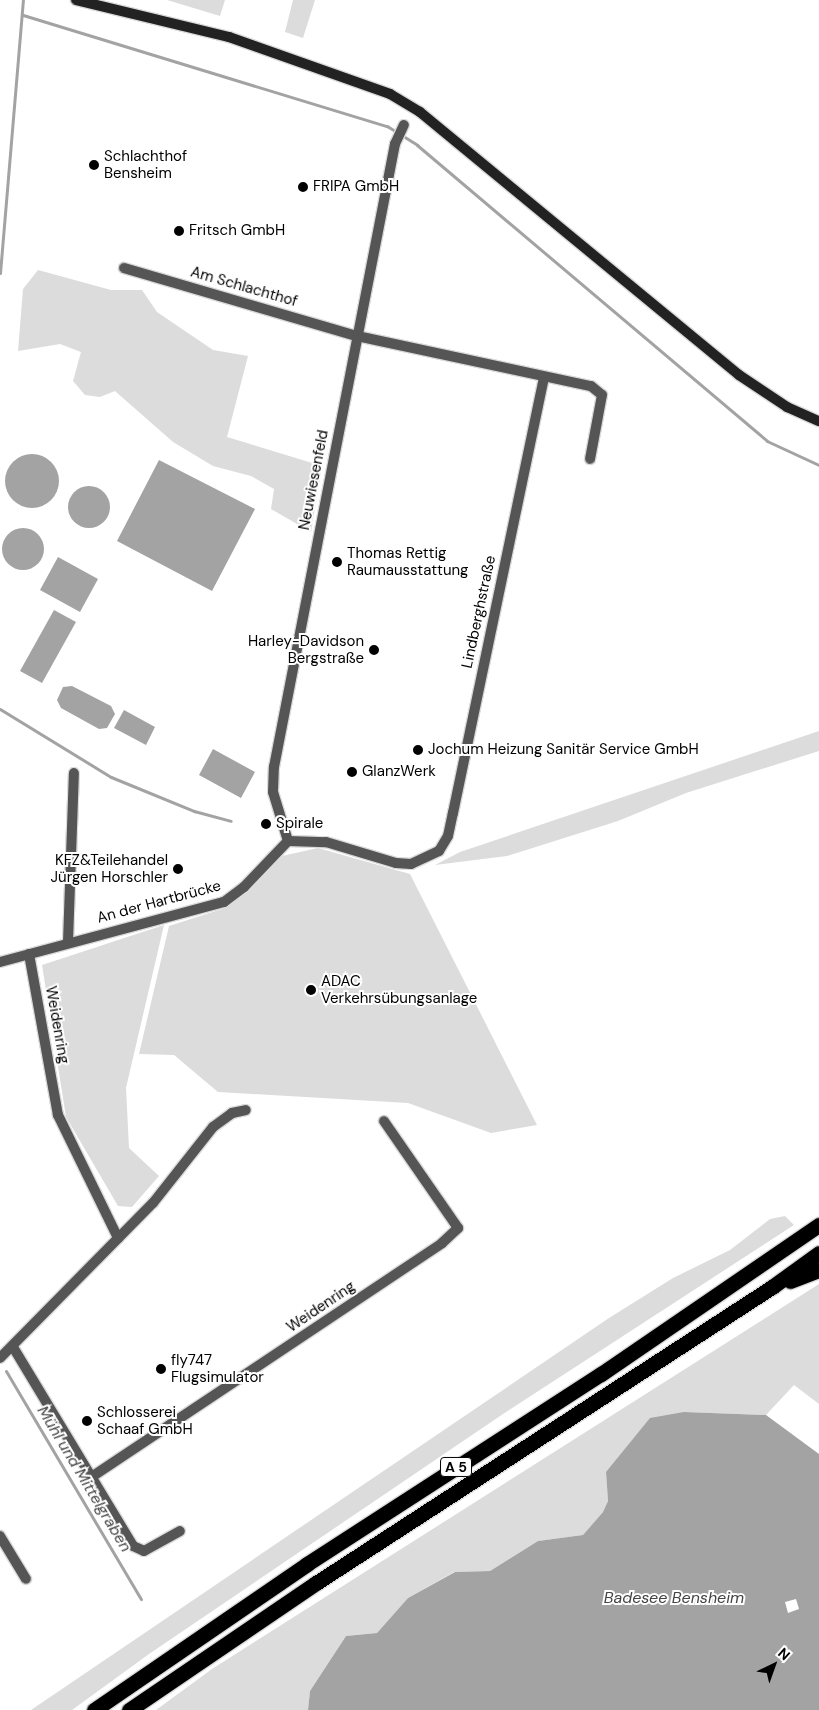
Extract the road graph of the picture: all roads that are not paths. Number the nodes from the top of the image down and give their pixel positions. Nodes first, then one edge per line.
1 (76, 0) edge
2 (404, 125) dead end
3 (124, 268) dead end
4 (357, 336) junction
5 (544, 377) junction
6 (819, 421) edge
7 (590, 460) dead end
8 (74, 773) dead end
9 (288, 841) junction
10 (68, 942) junction
11 (28, 954) junction
12 (0, 962) edge
13 (246, 1110) dead end
14 (384, 1121) dead end
15 (819, 1225) edge
16 (118, 1238) junction
17 (819, 1253) edge
18 (819, 1270) edge
19 (772, 1287) junction
20 (13, 1347) junction
21 (0, 1358) edge
22 (90, 1478) junction
23 (180, 1531) dead end
24 (0, 1536) edge
25 (26, 1579) dead end
26 (94, 1710) edge
27 (129, 1710) edge

1 - 6 street
2 - 4 street, Neuwiesenfeld
3 - 4 street, Am Schlachthof
4 - 5 street
4 - 9 street, Neuwiesenfeld
5 - 7 street
5 - 9 street, Lindberghstraße
8 - 10 street
9 - 10 street, An der Hartbrücke
10 - 11 street, An der Hartbrücke
11 - 12 street, An der Hartbrücke
11 - 16 street, Weidenring
13 - 16 street
14 - 22 street, Weidenring
15 - 26 highway, A 5
16 - 20 street
17 - 19 highway, A 5
18 - 19 highway
19 - 27 highway, A 5
20 - 21 street
20 - 22 street
22 - 23 street
24 - 25 street

